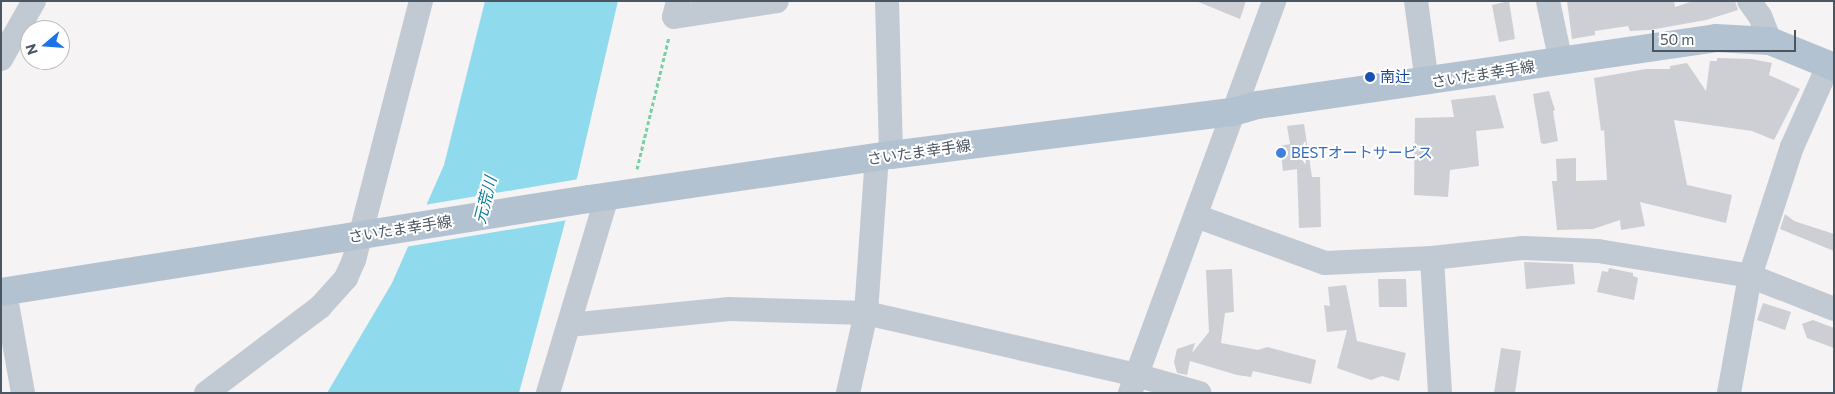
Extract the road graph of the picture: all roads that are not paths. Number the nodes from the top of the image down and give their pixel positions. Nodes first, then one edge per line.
1 (34, 1) edge
2 (421, 1) edge
3 (777, 1) edge
4 (887, 1) edge
5 (1274, 1) edge
6 (1416, 1) edge
7 (1548, 1) edge
8 (1749, 1) edge
9 (676, 9) edge
10 (1770, 41) junction
11 (4, 48) edge
12 (1561, 62) junction
13 (1831, 65) edge
14 (1427, 82) junction
15 (1233, 112) junction
16 (884, 156) junction
17 (609, 196) junction
18 (1196, 216) junction
19 (367, 234) junction
20 (1432, 258) junction
21 (1750, 276) junction
22 (3, 292) edge
23 (1834, 309) edge
24 (866, 313) junction
25 (569, 325) junction
26 (1133, 384) edge
27 (23, 393) edge
28 (206, 393) edge
29 (548, 393) edge
30 (848, 393) edge
31 (1199, 393) edge
32 (1440, 393) edge
33 (1729, 393) edge

1 - 11 street
2 - 19 street
3 - 9 street
4 - 16 street
5 - 15 street
6 - 14 street
7 - 12 street
8 - 10 street
10 - 12 main road, さいたま幸手線
10 - 13 main road, さいたま幸手線
12 - 14 main road, さいたま幸手線
13 - 21 street
14 - 15 main road, さいたま幸手線
15 - 16 main road, さいたま幸手線
15 - 18 street
16 - 17 main road, さいたま幸手線
16 - 24 street
17 - 19 main road, さいたま幸手線
17 - 25 street
18 - 20 street
18 - 26 street
19 - 22 main road, さいたま幸手線
19 - 28 street
20 - 21 street
20 - 32 street
21 - 23 street
21 - 33 street
22 - 27 street
24 - 25 street
24 - 26 street
24 - 30 street
25 - 29 street
26 - 31 street

